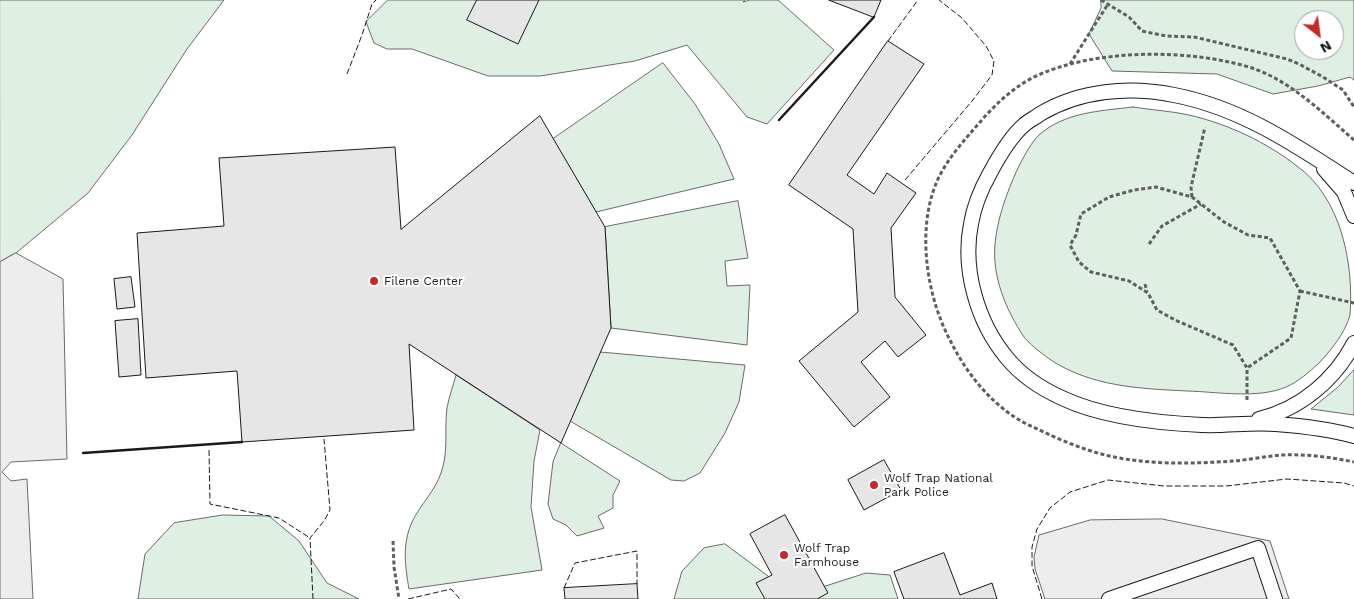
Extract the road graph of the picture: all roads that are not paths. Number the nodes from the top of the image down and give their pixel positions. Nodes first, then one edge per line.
1 (1314, 156) junction
2 (1354, 183) edge
3 (1354, 216) edge
4 (1354, 343) edge
5 (1239, 424) junction
6 (1354, 436) edge
7 (1109, 599) edge
8 (1275, 599) edge

1 - 2 lane
1 - 3 lane
1 - 5 lane
4 - 5 lane
5 - 6 lane
7 - 8 lane

